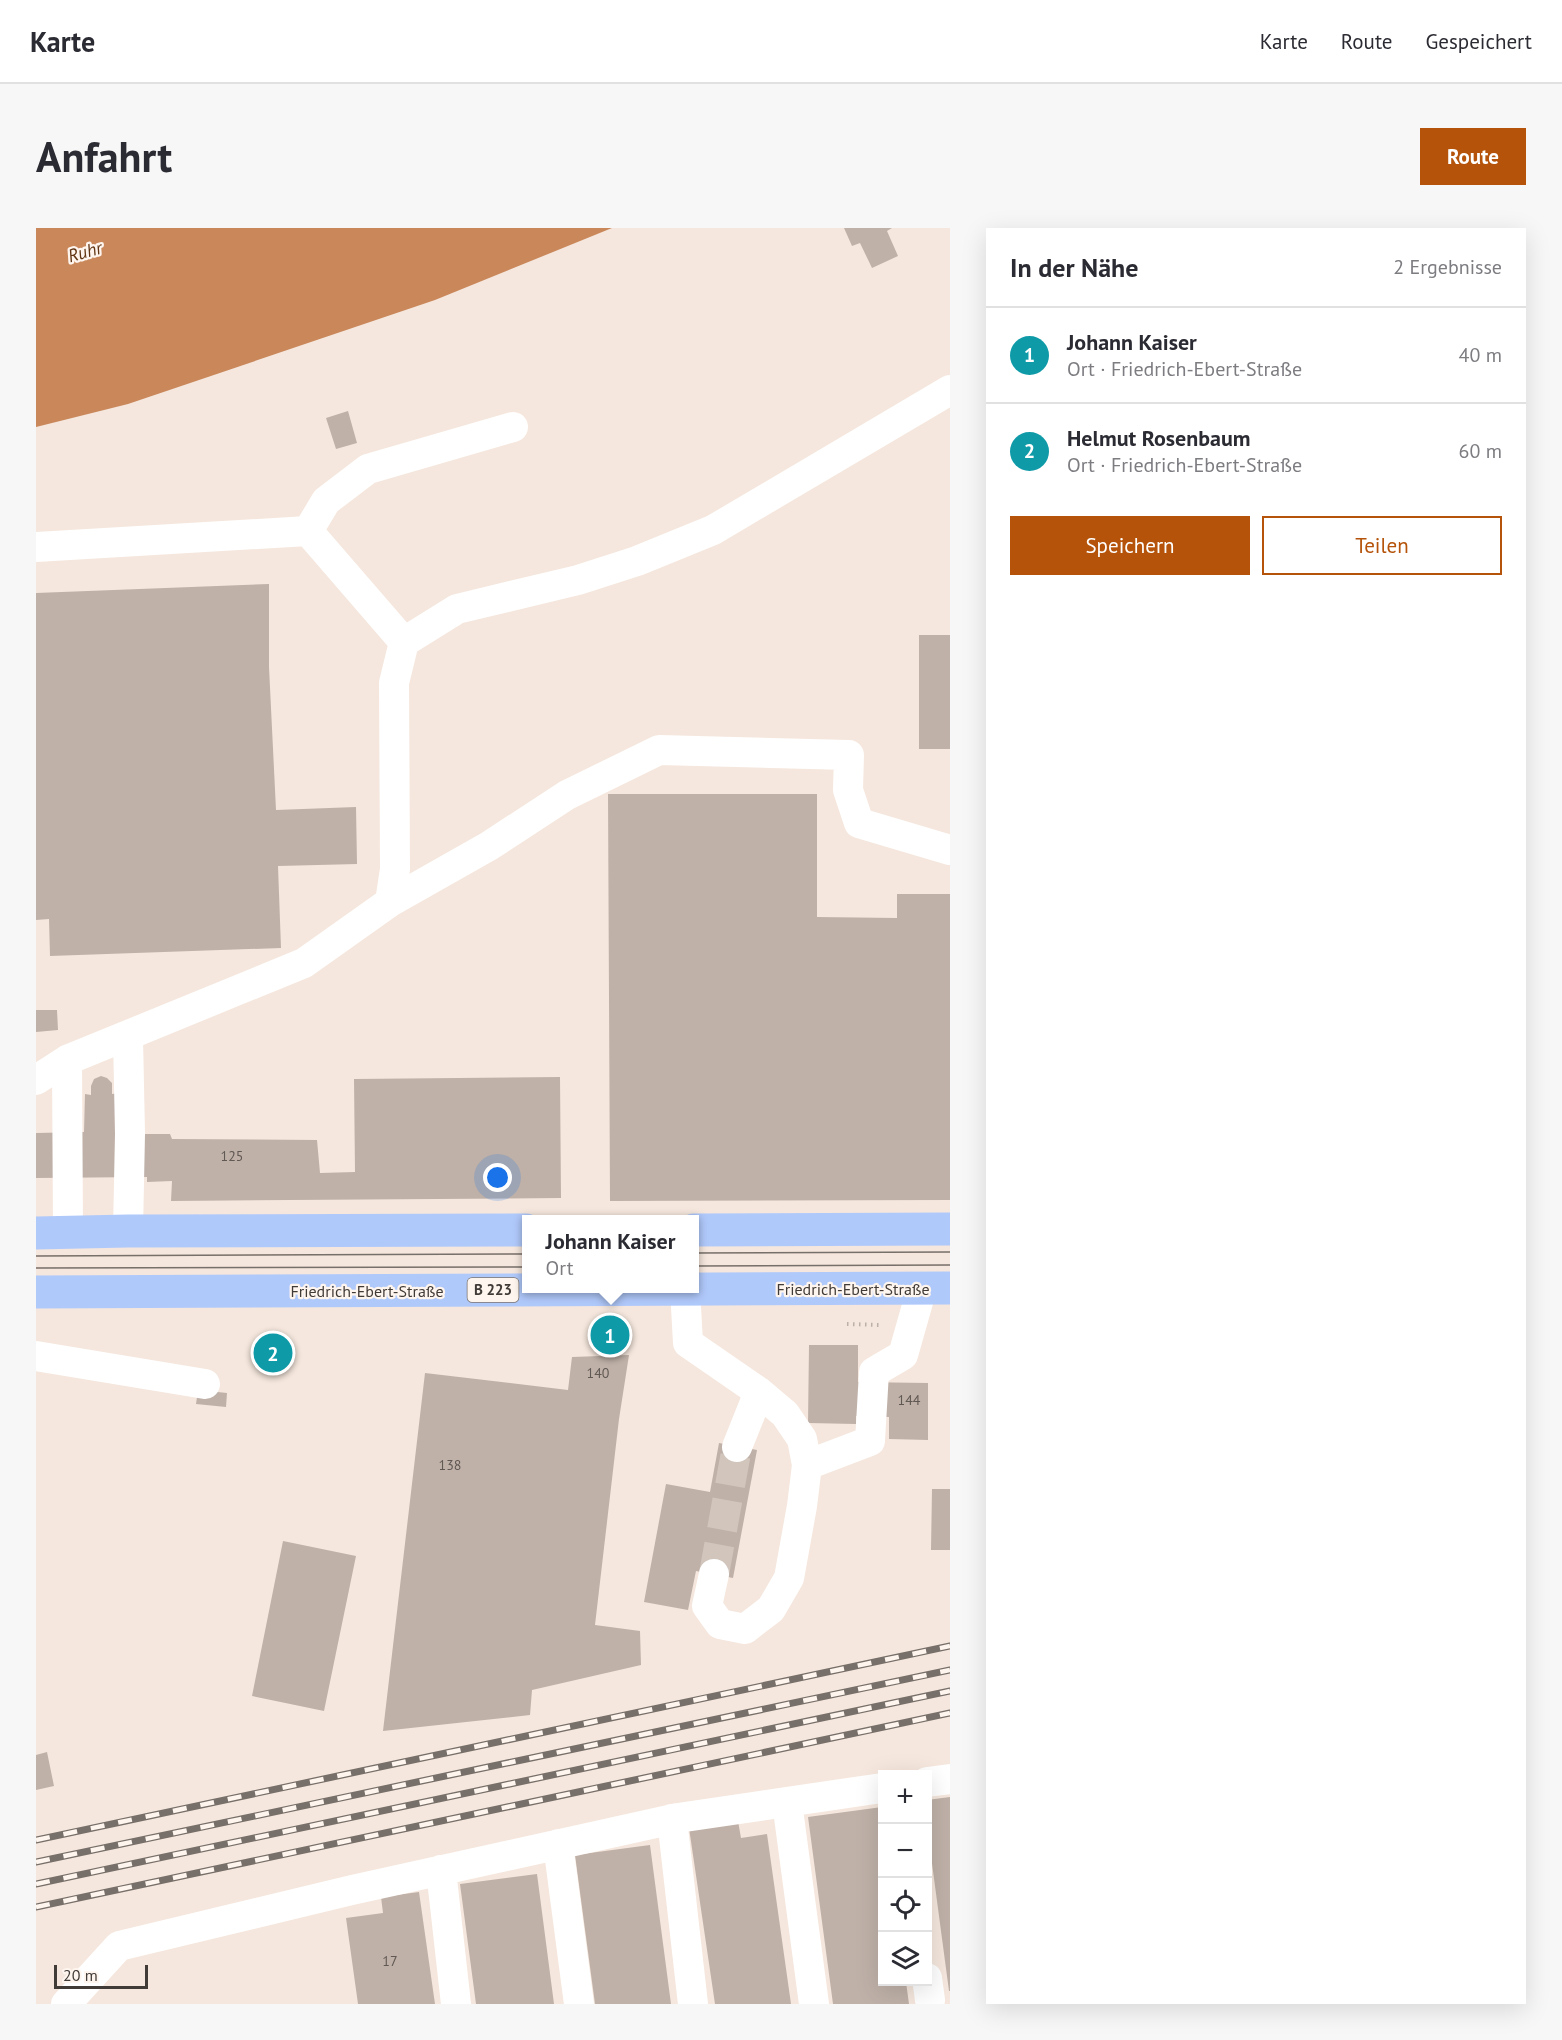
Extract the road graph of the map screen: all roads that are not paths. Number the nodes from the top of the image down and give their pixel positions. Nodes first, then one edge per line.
1 (950, 390) edge
2 (513, 427) dead end
3 (308, 531) junction
4 (36, 548) edge
5 (404, 642) junction
6 (950, 850) edge
7 (390, 902) junction
8 (128, 1036) junction
9 (67, 1060) junction
10 (36, 1080) edge
11 (950, 1229) edge
12 (522, 1230) edge
13 (699, 1230) edge
14 (128, 1231) junction
15 (36, 1233) edge
16 (68, 1233) junction
17 (936, 1288) edge
18 (699, 1289) edge
19 (522, 1290) edge
20 (36, 1292) edge
21 (685, 1293) edge
22 (36, 1356) edge
23 (205, 1384) dead end
24 (759, 1392) junction
25 (737, 1447) tunnel mouth
26 (807, 1465) junction
27 (714, 1574) tunnel mouth
28 (950, 1779) edge
29 (932, 1781) edge
30 (878, 1789) edge
31 (788, 1802) junction
32 (672, 1819) junction
33 (558, 1844) junction
34 (441, 1870) junction
35 (66, 2004) edge
36 (456, 2004) edge
37 (579, 2004) edge
38 (693, 2004) edge
39 (814, 2004) edge

1 - 5 lane
2 - 3 lane
3 - 4 lane
3 - 5 lane
5 - 7 lane
6 - 7 lane
7 - 8 lane
8 - 9 lane
8 - 14 lane
9 - 10 lane
9 - 16 lane
11 - 13 main road
12 - 14 main road
14 - 16 main road
15 - 16 main road
17 - 18 main road, Friedrich-Ebert-Straße / B 223
17 - 26 lane
19 - 20 main road, Friedrich-Ebert-Straße / B 223
21 - 24 lane
22 - 23 lane
24 - 25 lane
24 - 26 lane
26 - 27 lane
28 - 29 lane
30 - 31 lane
31 - 32 lane
31 - 39 lane
32 - 33 lane
32 - 38 lane
33 - 34 lane
33 - 37 lane
34 - 35 lane
34 - 36 lane

